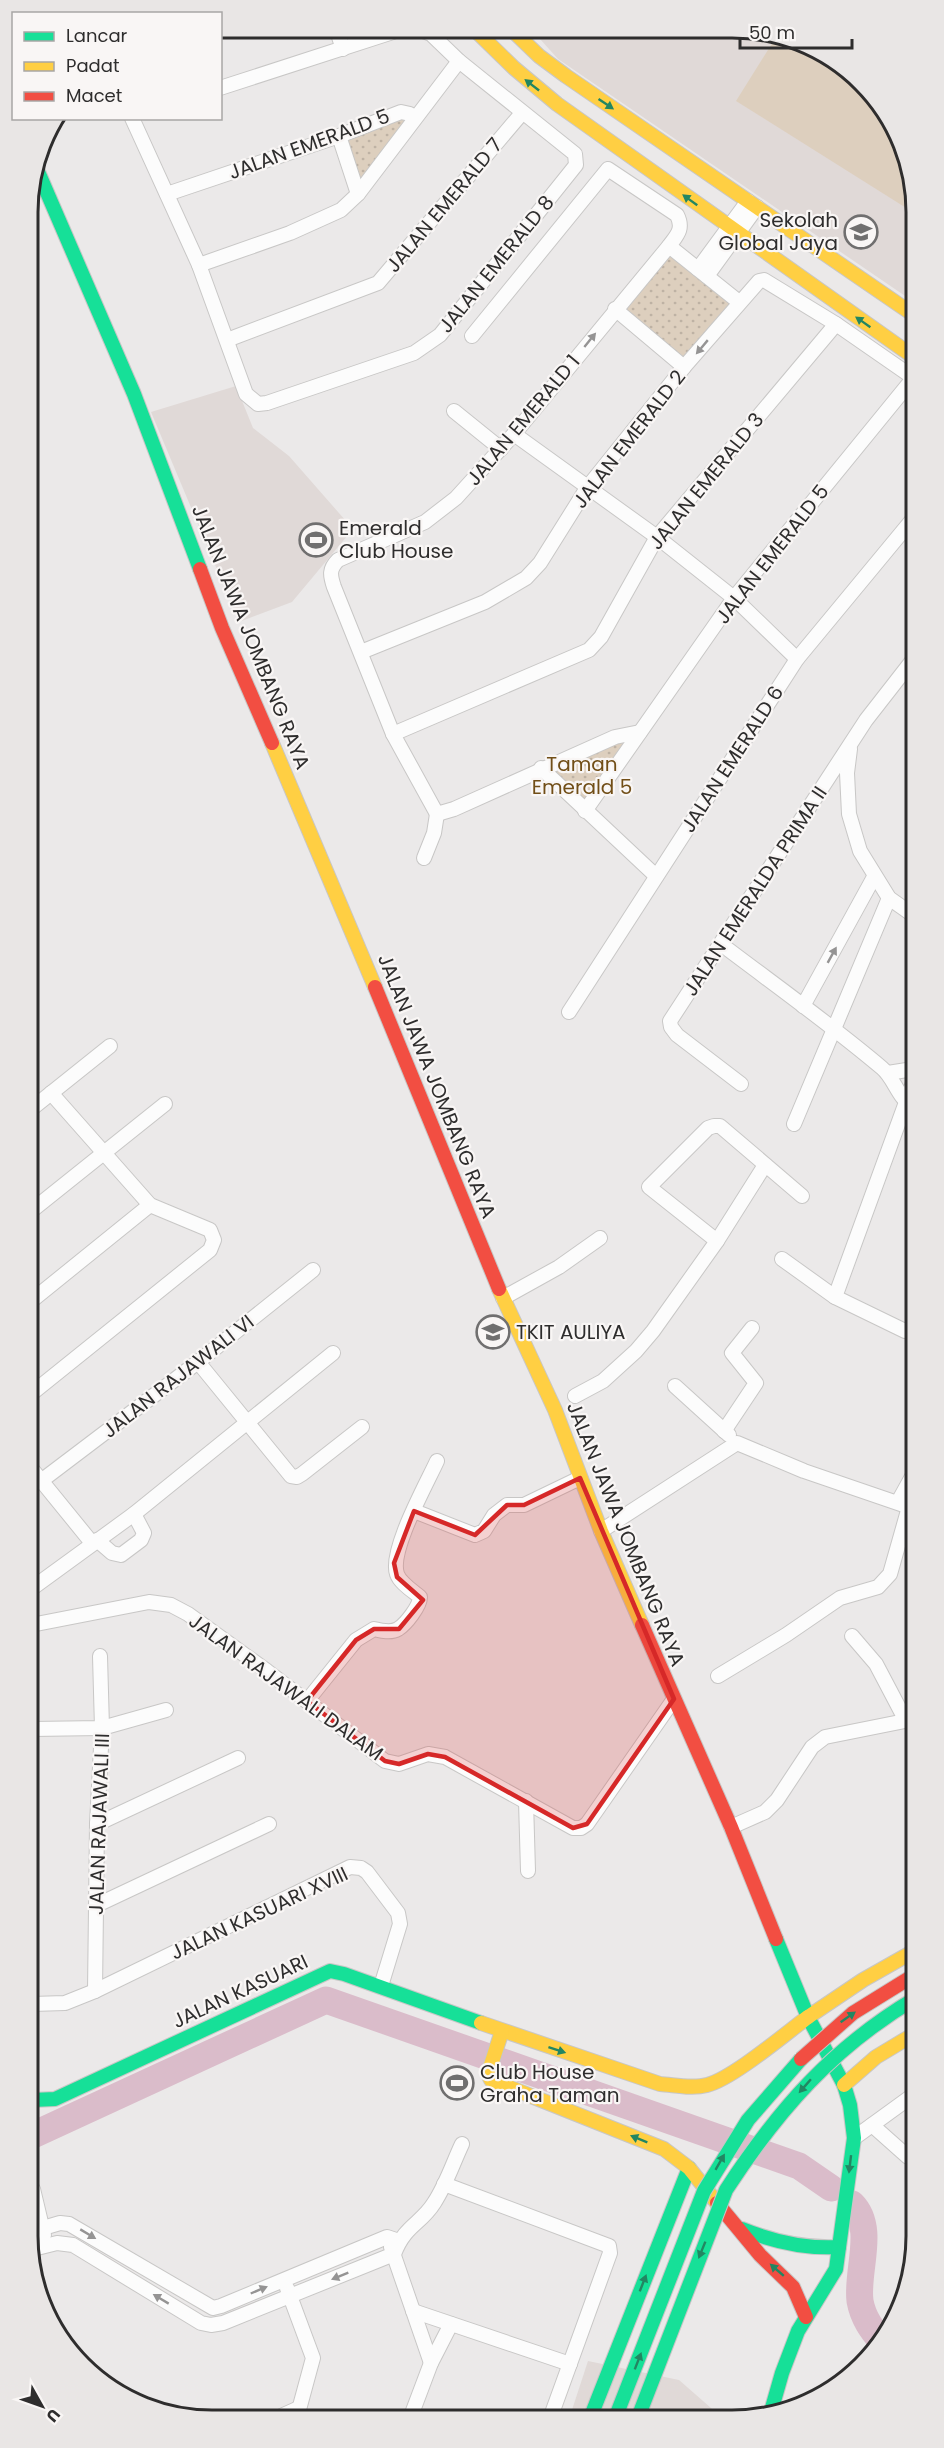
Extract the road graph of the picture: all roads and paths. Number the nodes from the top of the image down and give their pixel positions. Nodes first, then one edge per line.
1 (482, 37) edge
2 (519, 37) edge
3 (339, 38) edge
4 (380, 38) edge
5 (434, 38) edge
6 (343, 49) junction
7 (459, 61) junction
8 (222, 87) edge
9 (522, 113) junction
10 (413, 119) junction
11 (133, 120) edge
12 (339, 136) junction
13 (41, 178) edge
14 (166, 194) junction
15 (358, 194) junction
16 (753, 204) junction
17 (733, 231) junction
18 (669, 246) junction
19 (199, 266) junction
20 (702, 273) junction
21 (739, 302) junction
22 (615, 309) junction
23 (906, 310) edge
24 (836, 324) junction
25 (472, 336) dead end
26 (227, 340) junction
27 (906, 352) edge
28 (684, 367) junction
29 (906, 373) edge
30 (906, 387) edge
31 (454, 411) dead end
32 (514, 434) junction
33 (501, 449) junction
34 (587, 488) junction
35 (906, 527) edge
36 (657, 537) junction
37 (734, 598) junction
38 (361, 652) junction
39 (797, 659) junction
40 (906, 669) edge
41 (906, 679) edge
42 (894, 683) junction
43 (640, 732) junction
44 (393, 734) junction
45 (851, 744) junction
46 (541, 768) junction
47 (585, 811) junction
48 (437, 814) junction
49 (424, 858) dead end
50 (656, 876) junction
51 (874, 877) junction
52 (889, 898) junction
53 (906, 910) edge
54 (721, 944) junction
55 (803, 1006) junction
56 (569, 1012) dead end
57 (835, 1028) junction
58 (110, 1046) dead end
59 (906, 1070) edge
60 (888, 1073) junction
61 (741, 1084) dead end
62 (51, 1093) junction
63 (906, 1099) edge
64 (38, 1104) edge
65 (165, 1104) dead end
66 (906, 1115) edge
67 (795, 1124) dead end
68 (103, 1154) junction
69 (765, 1165) junction
70 (802, 1196) dead end
71 (150, 1205) junction
72 (38, 1206) edge
73 (600, 1238) dead end
74 (717, 1241) junction
75 (782, 1259) dead end
76 (313, 1270) dead end
77 (38, 1296) edge
78 (835, 1296) junction
79 (503, 1298) junction
80 (752, 1328) dead end
81 (906, 1331) edge
82 (333, 1353) dead end
83 (198, 1362) junction
84 (675, 1386) dead end
85 (38, 1388) edge
86 (555, 1410) junction
87 (247, 1422) junction
88 (362, 1427) dead end
89 (724, 1431) junction
90 (737, 1443) junction
91 (437, 1461) dead end
92 (38, 1477) edge
93 (580, 1478) junction
94 (41, 1481) junction
95 (906, 1506) edge
96 (906, 1510) edge
97 (414, 1511) junction
98 (134, 1514) junction
99 (601, 1531) junction
100 (95, 1542) junction
101 (38, 1584) edge
102 (38, 1624) edge
103 (852, 1636) dead end
104 (100, 1656) dead end
105 (718, 1676) dead end
106 (674, 1700) junction
107 (307, 1701) junction
108 (166, 1710) dead end
109 (906, 1712) edge
110 (906, 1721) edge
111 (102, 1728) junction
112 (38, 1729) edge
113 (238, 1758) dead end
114 (526, 1801) junction
115 (97, 1824) junction
116 (269, 1824) dead end
117 (730, 1827) junction
118 (528, 1871) dead end
119 (97, 1905) junction
120 (906, 1956) edge
121 (906, 1980) edge
122 (381, 1986) junction
123 (95, 1991) junction
124 (906, 2003) edge
125 (38, 2004) edge
126 (808, 2018) junction
127 (500, 2036) junction
128 (906, 2040) edge
129 (844, 2085) junction
130 (38, 2100) edge
131 (906, 2100) edge
132 (872, 2125) junction
133 (854, 2139) junction
134 (462, 2144) dead end
135 (906, 2155) edge
136 (688, 2168) junction
137 (444, 2184) junction
138 (740, 2228) junction
139 (38, 2229) edge
140 (393, 2244) junction
141 (40, 2247) edge
142 (839, 2247) junction
143 (284, 2279) junction
144 (290, 2296) junction
145 (413, 2311) junction
146 (806, 2317) junction
147 (451, 2324) junction
148 (431, 2363) junction
149 (570, 2364) junction
150 (773, 2406) edge
151 (299, 2410) edge
152 (413, 2410) edge
153 (554, 2410) edge
154 (593, 2410) edge
155 (618, 2410) edge
156 (641, 2410) edge

17 -> 1 main road
2 -> 16 main road
3 - 6 street
4 - 6 street
5 - 7 street
6 - 8 street
7 - 9 street
7 - 10 street, JALAN EMERALD 5
9 - 26 street, JALAN EMERALD 7
9 - 26 street, JALAN EMERALD 8
10 - 12 street, JALAN EMERALD 5
10 - 15 street
11 - 14 street
12 - 14 street, JALAN EMERALD 5
12 - 15 street
13 - 79 main road, JALAN JAWA JOMBANG RAYA
14 - 19 street
15 - 19 street
16 - 17 street
16 - 23 main road
17 - 20 street
27 -> 17 main road
18 - 20 street
18 - 22 street, JALAN EMERALD 1
18 - 25 street, JALAN EMERALD 1
19 - 26 street
20 - 21 street
21 - 24 street, JALAN EMERALD 2
21 -> 28 street, JALAN EMERALD 2
22 - 28 street
32 -> 22 street, JALAN EMERALD 1
24 - 29 street
24 - 36 street, JALAN EMERALD 3
28 - 34 street, JALAN EMERALD 2
30 - 37 street, JALAN EMERALD 5
31 - 33 street
32 - 33 street, JALAN EMERALD 1
32 - 34 street
33 - 38 street, JALAN EMERALD 1
34 - 36 street
34 - 38 street, JALAN EMERALD 2
35 - 39 street, JALAN EMERALD 6
36 - 37 street
36 - 44 street, JALAN EMERALD 3
37 - 39 street
37 - 43 street, JALAN EMERALD 5
38 - 44 street
39 - 50 street, JALAN EMERALD 6
40 - 42 street, JALAN EMERALDA PRIMA II
41 - 42 street
42 - 45 street, JALAN EMERALDA PRIMA II
43 - 46 street
43 - 47 street, JALAN EMERALD 5
44 - 48 street
45 - 51 street
45 - 54 street, JALAN EMERALDA PRIMA II
46 - 47 street
46 - 48 street
47 - 50 street
48 - 49 street
50 - 56 street, JALAN EMERALD 6
51 - 52 street
55 -> 51 street
52 - 53 street
52 - 57 street
54 - 55 street
54 - 61 street, JALAN EMERALDA PRIMA II
55 - 57 street
57 - 60 street
57 - 67 street
58 - 62 street
59 - 60 street
60 - 63 street
62 - 64 street
62 - 68 street
65 - 68 street
66 - 78 street
68 - 71 street
68 - 72 street
69 - 70 street
69 - 74 street
69 - 74 street
71 - 77 street
71 - 85 street
73 - 79 street
74 - 86 street
75 - 78 street
76 - 83 street, JALAN RAJAWALI VI
78 - 81 street
79 - 86 main road, JALAN JAWA JOMBANG RAYA
80 - 89 street
82 - 87 street
83 - 87 street
83 - 94 street, JALAN RAJAWALI VI
84 - 89 street
86 - 93 main road, JALAN JAWA JOMBANG RAYA
87 - 88 street
87 - 98 street
89 - 90 street
90 - 95 street
90 - 99 street
91 - 97 street
92 - 94 street
93 - 97 street
93 - 99 main road, JALAN JAWA JOMBANG RAYA
94 - 100 street
96 - 105 street
97 - 107 street
98 - 100 street
98 - 100 street
99 - 106 main road, JALAN JAWA JOMBANG RAYA
100 - 101 street
102 - 107 street, JALAN RAJAWALI DALAM
103 - 109 street
104 - 111 street, JALAN RAJAWALI III
106 - 114 street, JALAN RAJAWALI DALAM
106 - 117 main road, JALAN JAWA JOMBANG RAYA
107 - 114 street, JALAN RAJAWALI DALAM
108 - 111 street
110 - 117 street
111 - 112 street
111 - 115 street, JALAN RAJAWALI III
113 - 115 street
114 - 118 street
115 - 119 street, JALAN RAJAWALI III
116 - 119 street
117 - 126 main road, JALAN JAWA JOMBANG RAYA
119 - 123 street, JALAN RAJAWALI III
120 - 126 main road, JALAN KASUARI
155 -> 121 main road, bridge
122 - 123 street, JALAN KASUARI XVIII
122 - 127 main road, JALAN KASUARI
122 - 130 main road, JALAN KASUARI
123 - 125 street, JALAN KASUARI XVIII
124 -> 156 main road, bridge
127 -> 126 main road, JALAN KASUARI
126 - 129 main road, JALAN JAWA JOMBANG RAYA
136 -> 127 main road
128 - 129 main road
129 - 133 main road, JALAN JAWA JOMBANG RAYA
131 - 132 street
132 - 133 street
132 - 135 street
133 -> 142 main road, JALAN JAWA JOMBANG RAYA
134 - 137 street
136 - 138 main road
154 -> 136 main road
137 - 140 street
137 - 149 street
138 - 142 main road
146 -> 138 main road
139 - 141 street
139 -> 143 street
140 - 143 street
140 -> 144 street
140 - 145 street
144 -> 141 street
142 - 146 main road, JALAN JAWA JOMBANG RAYA
143 - 144 street
144 - 151 street
145 - 147 street
145 - 148 street
146 - 150 main road, JALAN JAWA JOMBANG RAYA
147 - 148 street
147 - 149 street
148 - 152 street
149 - 153 street

